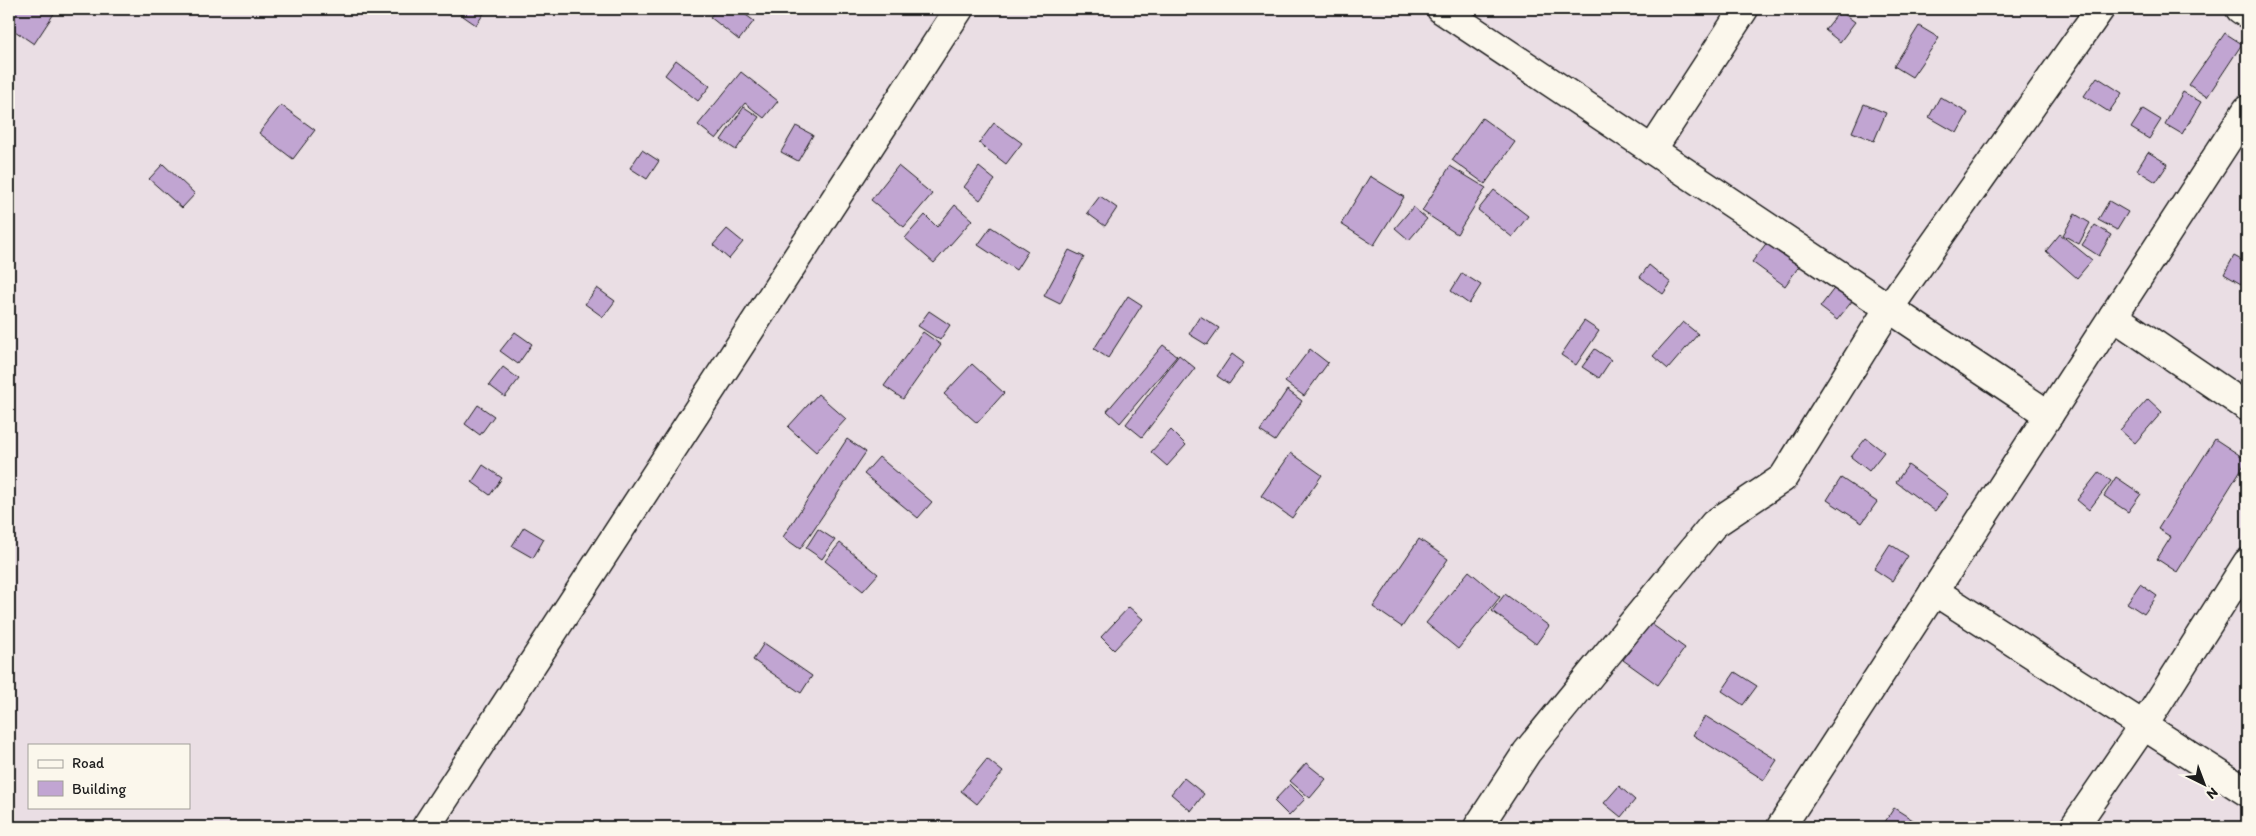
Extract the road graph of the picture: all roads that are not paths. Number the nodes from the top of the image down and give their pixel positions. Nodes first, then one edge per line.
1 (959, 9) edge
2 (1441, 9) edge
3 (1744, 9) edge
4 (2100, 9) edge
5 (2240, 9) edge
6 (2247, 14) edge
7 (2247, 110) edge
8 (1652, 150) junction
9 (1889, 308) junction
10 (2113, 316) junction
11 (2247, 407) edge
12 (2049, 415) junction
13 (2247, 563) edge
14 (1934, 591) junction
15 (2144, 725) junction
16 (2247, 792) edge
17 (426, 827) edge
18 (1478, 827) edge
19 (1781, 827) edge
20 (2074, 827) edge

1 - 17 street
2 - 8 street
3 - 8 street
4 - 9 street
5 - 6 street
7 - 10 street
8 - 9 street
9 - 12 street
9 - 18 street
10 - 11 street
10 - 12 street
12 - 14 street
13 - 15 street
14 - 15 street
14 - 19 street
15 - 16 street
15 - 20 street

